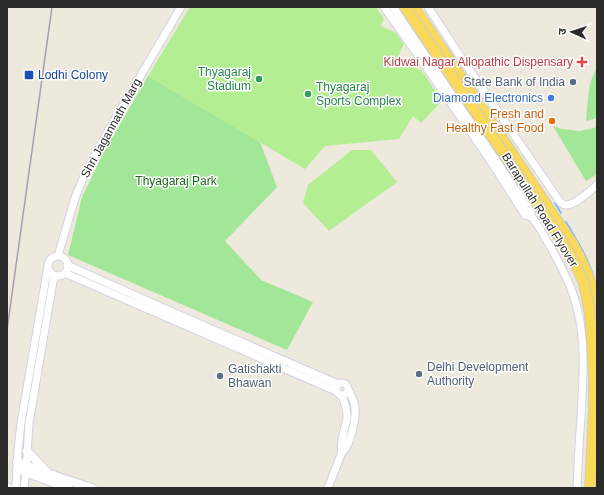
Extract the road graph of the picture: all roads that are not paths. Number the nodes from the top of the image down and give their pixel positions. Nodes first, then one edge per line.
1 (182, 7) edge
2 (384, 7) edge
3 (393, 7) edge
4 (405, 7) edge
5 (414, 7) edge
6 (428, 7) edge
7 (395, 17) junction
8 (597, 185) edge
9 (58, 256) junction
10 (68, 265) junction
11 (48, 266) junction
12 (65, 273) junction
13 (54, 276) junction
14 (179, 319) junction
15 (597, 320) edge
16 (338, 384) junction
17 (342, 393) junction
18 (27, 451) junction
19 (17, 466) junction
20 (26, 469) junction
21 (49, 474) junction
22 (16, 488) edge
23 (24, 488) edge
24 (68, 488) edge
25 (92, 488) edge
26 (328, 488) edge
27 (577, 488) edge
28 (590, 488) edge

1 - 9 street, Shri Jagannath Marg
2 - 7 street
3 - 7 street
4 - 28 highway, Barapullah Road Flyover, bridge
5 - 15 highway, Barapullah Road Flyover
6 - 8 street
7 - 27 street
9 - 10 street
9 - 11 street
10 - 12 street
10 - 14 street
11 - 13 street
11 - 19 street
12 - 13 street
12 - 14 street
13 - 18 street
14 - 16 street
14 - 17 street
16 - 17 street
16 - 17 street
17 - 26 street
18 - 20 street
18 - 21 main road
19 - 20 main road
19 - 22 street
20 - 21 main road
20 - 23 street
20 - 24 main road
21 - 25 main road

